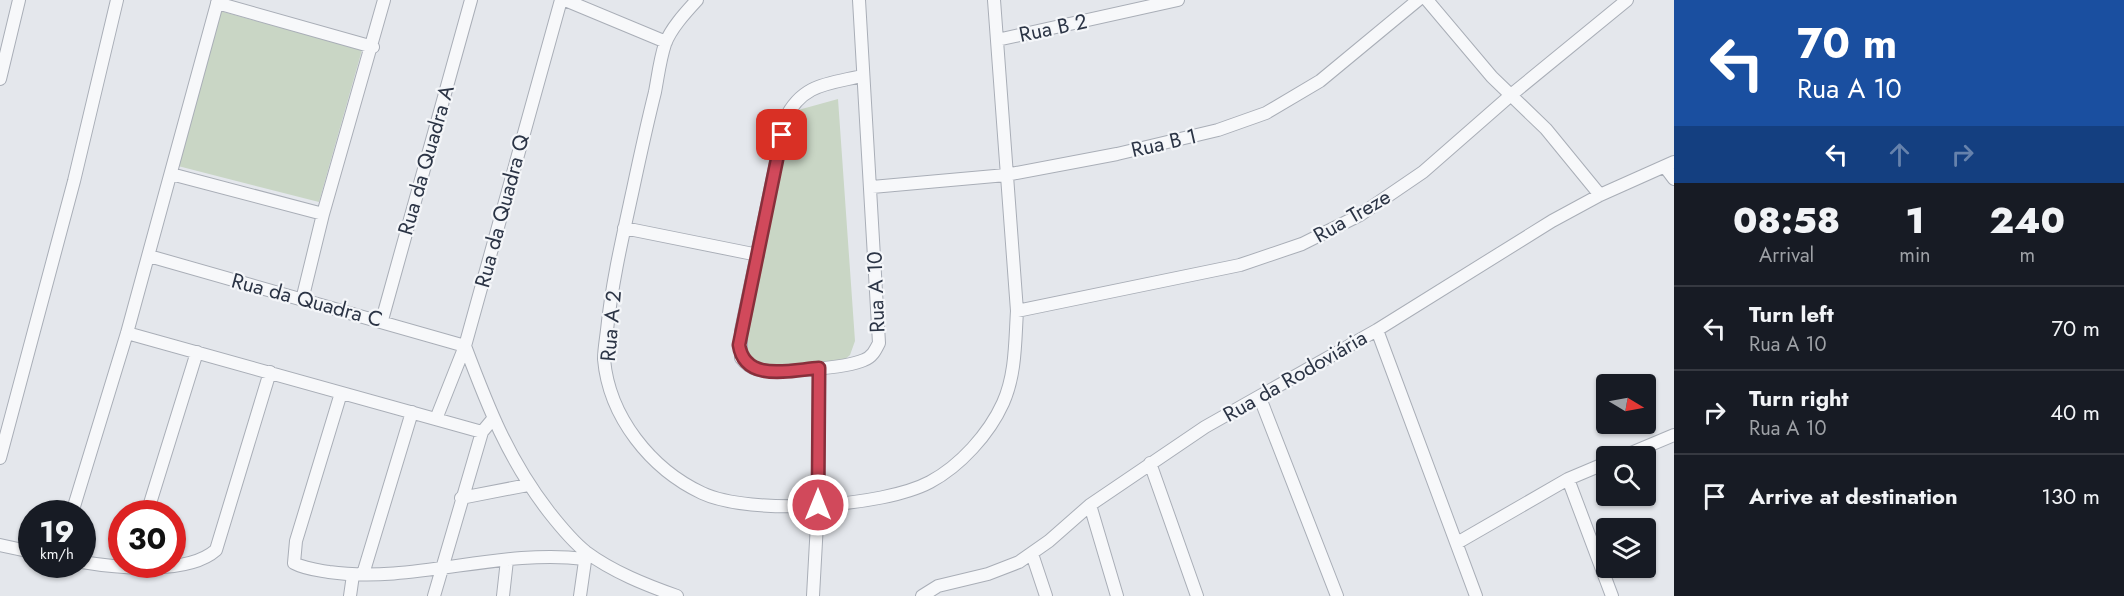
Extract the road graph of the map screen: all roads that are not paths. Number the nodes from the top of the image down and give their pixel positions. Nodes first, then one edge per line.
1 (19, 0) edge
2 (117, 0) edge
3 (384, 0) edge
4 (471, 0) edge
5 (561, 0) edge
6 (565, 0) edge
7 (697, 0) edge
8 (859, 0) edge
9 (994, 0) edge
10 (1178, 0) edge
11 (1418, 0) edge
12 (1427, 0) edge
13 (1627, 0) edge
14 (218, 2) edge
15 (1134, 6) edge
16 (998, 40) junction
17 (666, 42) junction
18 (373, 47) junction
19 (862, 76) junction
20 (0, 79) edge
21 (1510, 95) junction
22 (1670, 164) edge
23 (171, 174) junction
24 (1006, 175) junction
25 (1674, 179) edge
26 (872, 187) junction
27 (1600, 195) junction
28 (323, 214) junction
29 (624, 228) junction
30 (758, 255) junction
31 (149, 256) junction
32 (302, 300) junction
33 (1017, 310) junction
34 (381, 320) junction
35 (1377, 330) junction
36 (127, 333) junction
37 (465, 346) junction
38 (197, 352) junction
39 (819, 368) junction
40 (270, 372) junction
41 (341, 393) junction
42 (1260, 398) junction
43 (412, 412) junction
44 (436, 419) junction
45 (492, 420) junction
46 (482, 432) junction
47 (1674, 435) edge
48 (1648, 446) edge
49 (0, 458) edge
50 (1150, 463) junction
51 (1596, 467) edge
52 (1568, 480) junction
53 (528, 485) junction
54 (461, 498) junction
55 (76, 500) edge
56 (151, 500) edge
57 (818, 505) junction
58 (1090, 505) junction
59 (1456, 543) junction
60 (0, 544) edge
61 (18, 548) edge
62 (1032, 554) junction
63 (586, 556) junction
64 (507, 560) junction
65 (186, 562) edge
66 (442, 569) junction
67 (358, 574) junction
68 (656, 592) edge
69 (350, 596) edge
70 (434, 596) edge
71 (503, 596) edge
72 (580, 596) edge
73 (677, 596) edge
74 (813, 596) edge
75 (922, 596) edge
76 (1046, 596) edge
77 (1117, 596) edge
78 (1197, 596) edge
79 (1337, 596) edge
80 (1476, 596) edge
81 (1612, 596) edge

1 - 20 street
2 - 49 street
3 - 18 street
4 - 34 street, Rua da Quadra A
5 - 37 street, Rua da Quadra Q
6 - 17 street
7 - 17 street, Rua A 2
8 - 19 street, Rua A 10
9 - 16 street, Rua A 2
10 - 15 street, Rua B 2
11 - 24 street, Rua B 1
12 - 21 street
13 - 21 street, Rua Treze
14 - 18 street
14 - 23 street
15 - 16 street, Rua B 2
16 - 24 street, Rua A 2
17 - 29 street, Rua A 2
18 - 28 street
19 - 26 street, Rua A 10
19 - 30 street, Rua A 10
21 - 27 street
21 - 33 street, Rua Treze
22 - 25 street
22 - 27 street, Rua da Rodoviária
23 - 28 street
23 - 31 street
24 - 26 street, Rua B 1
24 - 33 street, Rua A 2
26 - 39 street, Rua A 10
27 - 35 street, Rua da Rodoviária
28 - 32 street
29 - 30 street
29 - 57 street, Rua A 2
30 - 39 street, Rua A 10
31 - 32 street, Rua da Quadra C
31 - 36 street
32 - 34 street, Rua da Quadra C
33 - 57 street, Rua A 2
34 - 37 street, Rua da Quadra C
35 - 42 street, Rua da Rodoviária
35 - 59 street
36 - 38 street
36 - 55 street
37 - 44 street, Rua da Quadra Q
37 - 45 street
38 - 40 street
38 - 56 street
39 - 57 street
40 - 41 street
40 - 65 street
41 - 43 street
41 - 67 street
42 - 50 street, Rua da Rodoviária
42 - 79 street
43 - 44 street
43 - 67 street
44 - 46 street
45 - 46 street
45 - 53 street
46 - 54 street
47 - 48 street
50 - 58 street, Rua da Rodoviária
50 - 78 street
51 - 52 street
52 - 59 street
52 - 81 street
53 - 54 street
53 - 63 street
54 - 66 street
57 - 74 street
58 - 62 street, Rua da Rodoviária
58 - 77 street
59 - 80 street
60 - 61 street
62 - 75 street, Rua da Rodoviária
62 - 76 street
63 - 64 street
63 - 68 street
63 - 72 street
64 - 66 street
64 - 71 street
66 - 67 street
66 - 70 street
67 - 69 street
68 - 73 street

